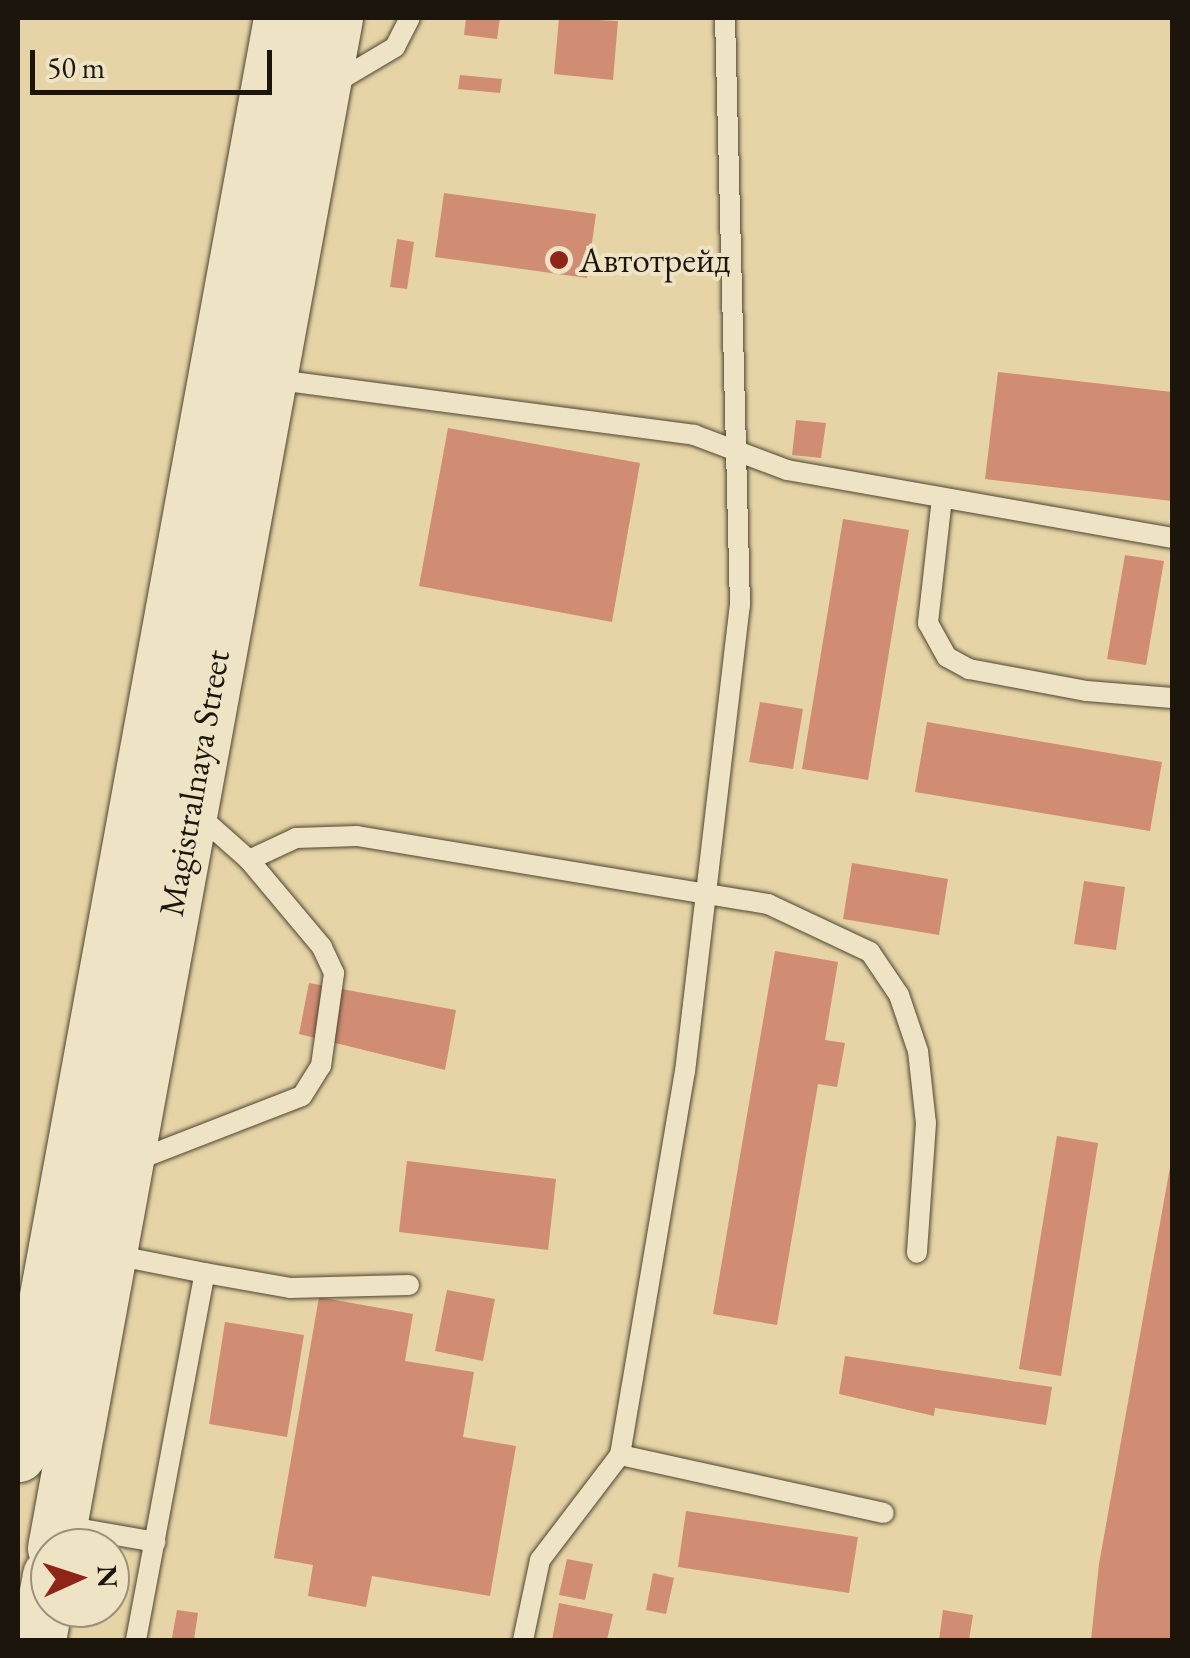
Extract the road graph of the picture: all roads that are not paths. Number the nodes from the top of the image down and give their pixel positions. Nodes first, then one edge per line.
1 (280, 18) edge
2 (335, 18) edge
3 (410, 18) edge
4 (725, 18) edge
5 (322, 90) junction
6 (268, 379) junction
7 (740, 447) junction
8 (942, 498) junction
9 (1172, 538) edge
10 (1172, 698) edge
11 (190, 807) junction
12 (250, 860) junction
13 (703, 890) junction
14 (124, 1165) junction
15 (108, 1254) junction
16 (918, 1254) dead end
17 (205, 1272) junction
18 (408, 1286) dead end
19 (18, 1454) edge
20 (620, 1455) junction
21 (884, 1512) dead end
22 (59, 1528) edge
23 (156, 1542) junction
24 (130, 1544) edge
25 (136, 1640) edge
26 (523, 1640) edge

1 - 19 main road, Magistralnaya Street
2 - 5 main road, Magistralnaya Street
3 - 5 lane
4 - 7 lane
5 - 6 main road, Magistralnaya Street
6 - 7 lane
6 - 11 main road, Magistralnaya Street
7 - 8 lane
7 - 13 lane
8 - 9 lane
8 - 10 lane
11 - 12 lane
11 - 14 main road, Magistralnaya Street
12 - 13 lane
12 - 14 lane
13 - 16 lane
13 - 20 lane
14 - 15 main road, Magistralnaya Street
15 - 17 lane
15 - 22 main road, Magistralnaya Street
17 - 18 lane
17 - 23 lane
20 - 21 lane
20 - 26 lane
23 - 24 lane
23 - 25 lane

